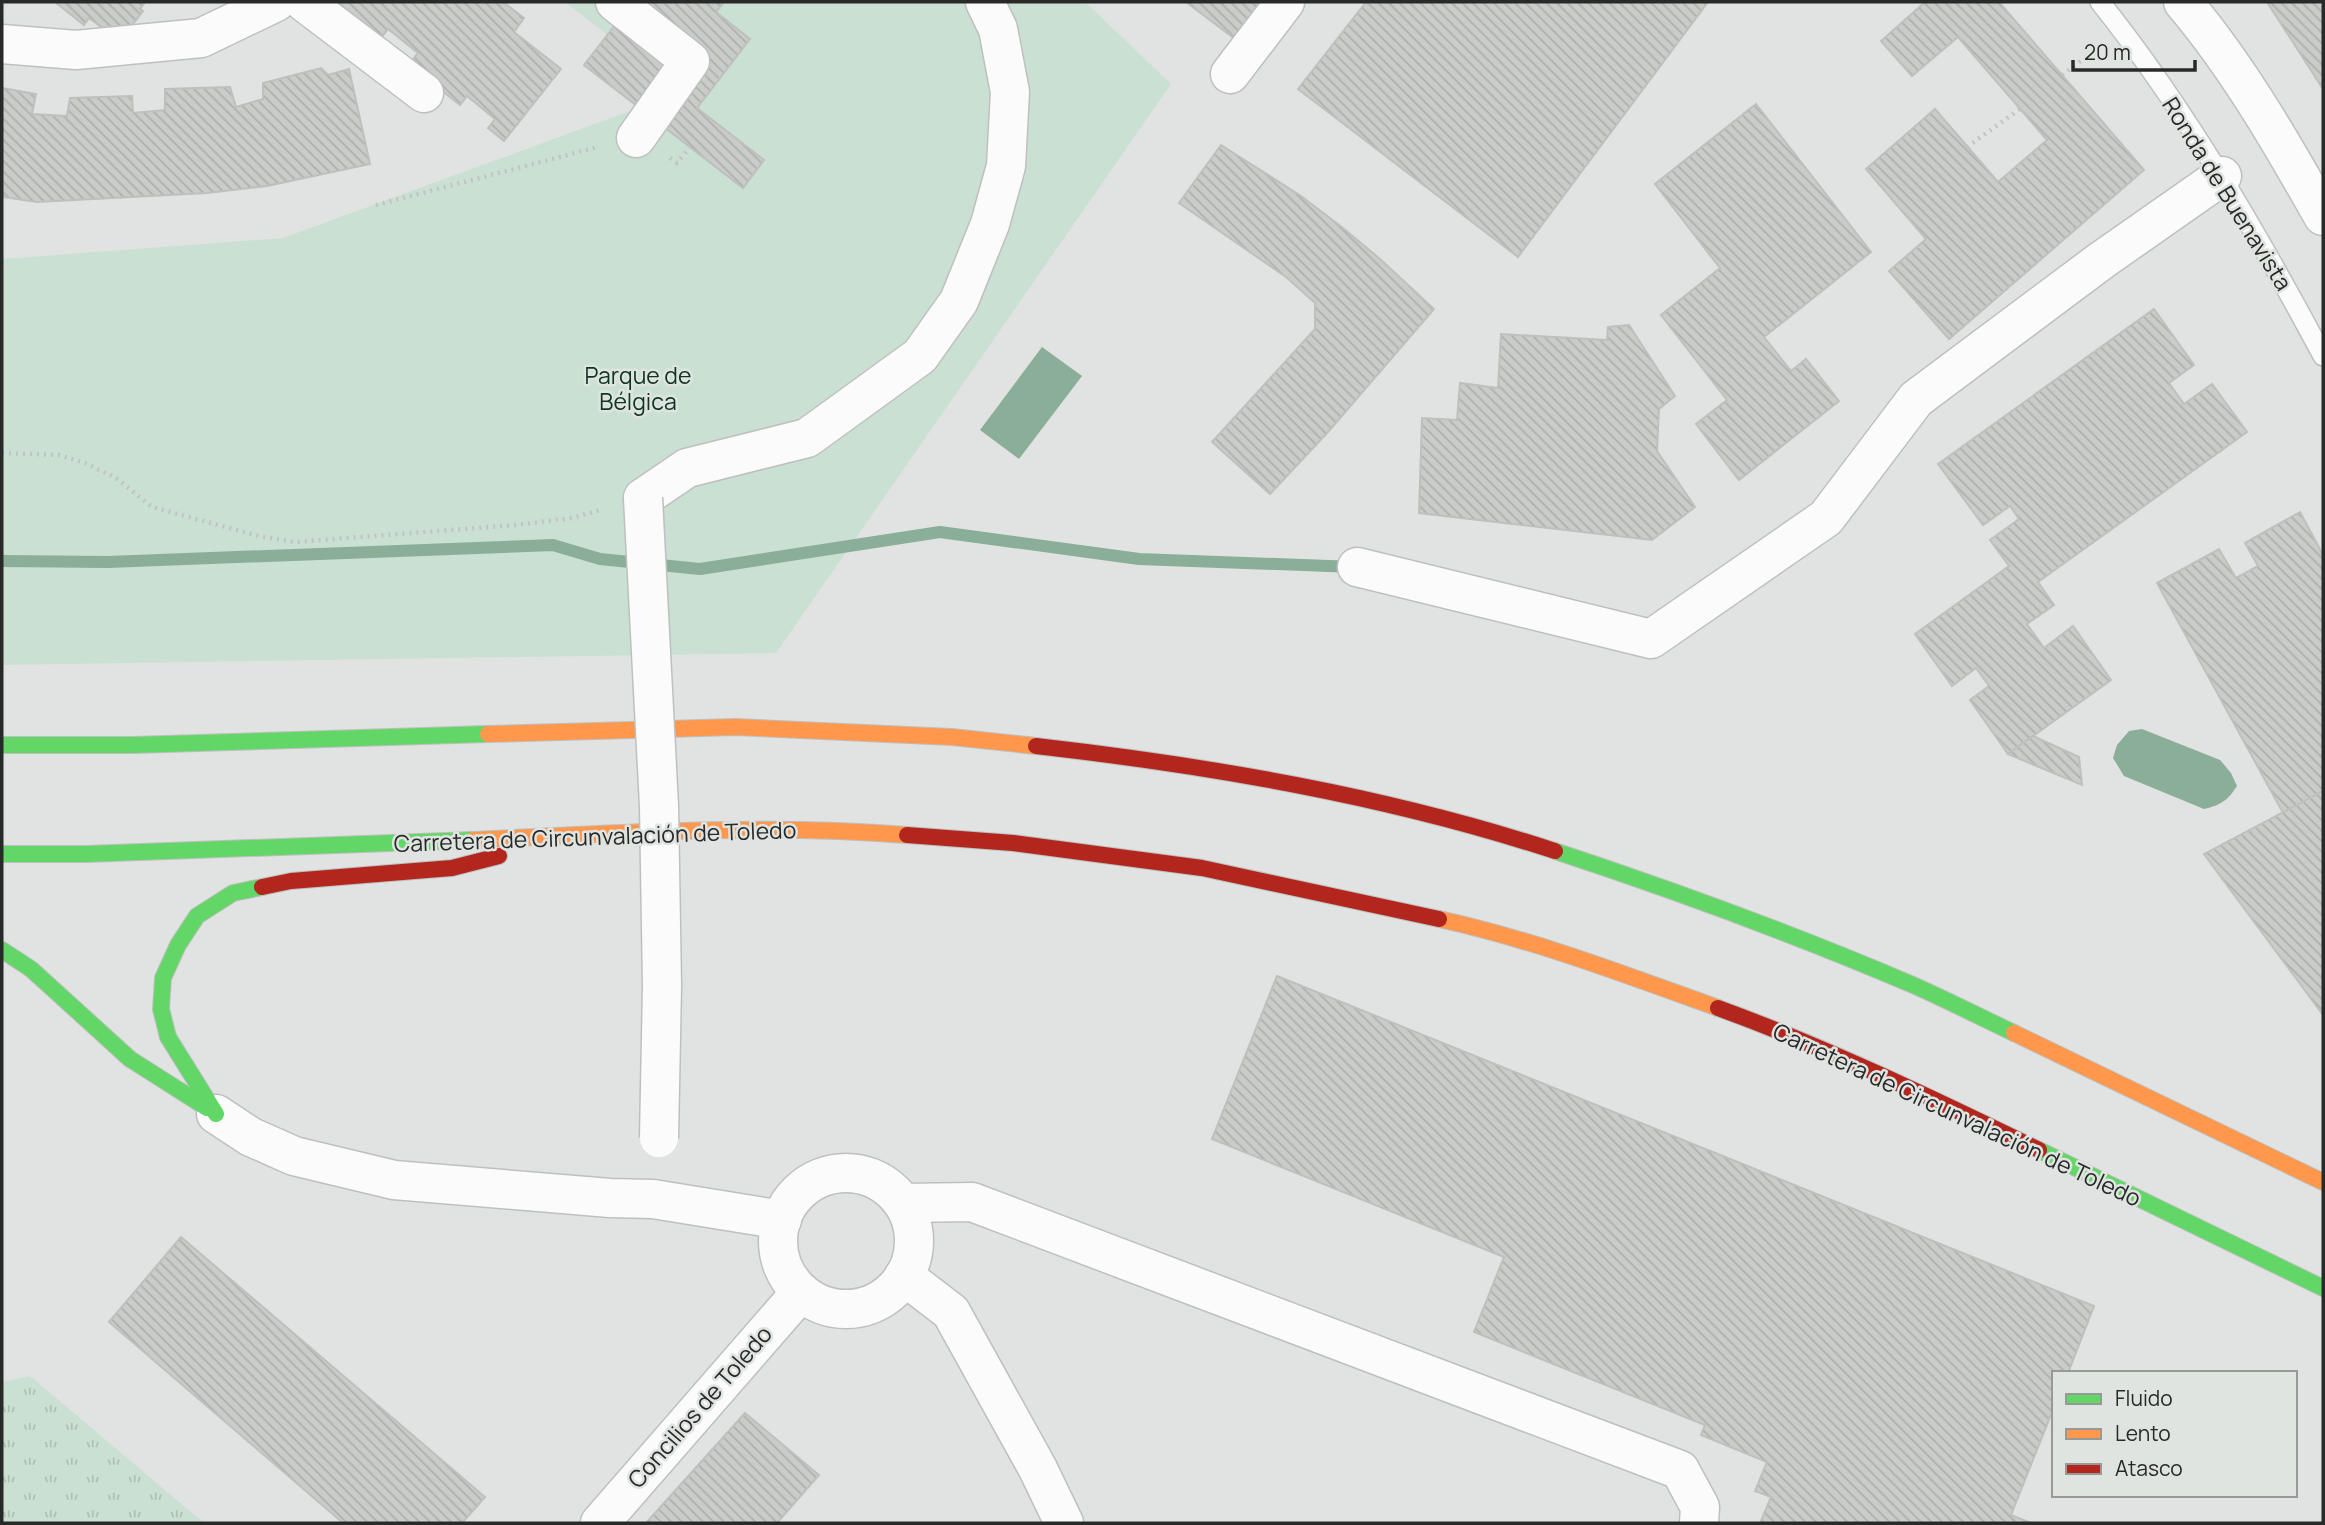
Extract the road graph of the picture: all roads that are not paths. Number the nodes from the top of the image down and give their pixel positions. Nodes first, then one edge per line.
1 (276, 2) edge
2 (304, 2) edge
3 (615, 2) edge
4 (985, 2) edge
5 (1285, 2) edge
6 (2100, 2) edge
7 (2183, 2) edge
8 (2, 44) edge
9 (1230, 74) dead end
10 (424, 93) dead end
11 (636, 138) road end
12 (2222, 176) junction
13 (2323, 216) edge
14 (2323, 356) edge
15 (1357, 567) dead end
16 (2, 745) edge
17 (578, 835) junction
18 (2, 854) edge
19 (2, 950) edge
20 (216, 1114) junction
21 (659, 1138) dead end
22 (2323, 1182) edge
23 (903, 1203) junction
24 (782, 1220) junction
25 (904, 1276) junction
26 (2323, 1288) edge
27 (801, 1292) junction
28 (600, 1523) edge
29 (1064, 1523) edge
30 (1699, 1523) edge

1 - 8 street
2 - 10 street
3 - 11 street
4 - 21 street, bridge
5 - 9 street
6 - 12 lane, Ronda de Buenavista
7 - 13 street
12 - 14 lane, Ronda de Buenavista
12 - 15 street
16 - 22 highway
17 - 18 highway, Carretera de Circunvalación de Toledo
17 - 20 highway
17 - 26 highway, Carretera de Circunvalación de Toledo
19 - 20 highway
20 - 24 street
23 - 24 street
23 - 25 street
23 - 30 street
24 - 27 street
25 - 27 street
25 - 29 street
27 - 28 street, Concilios de Toledo

